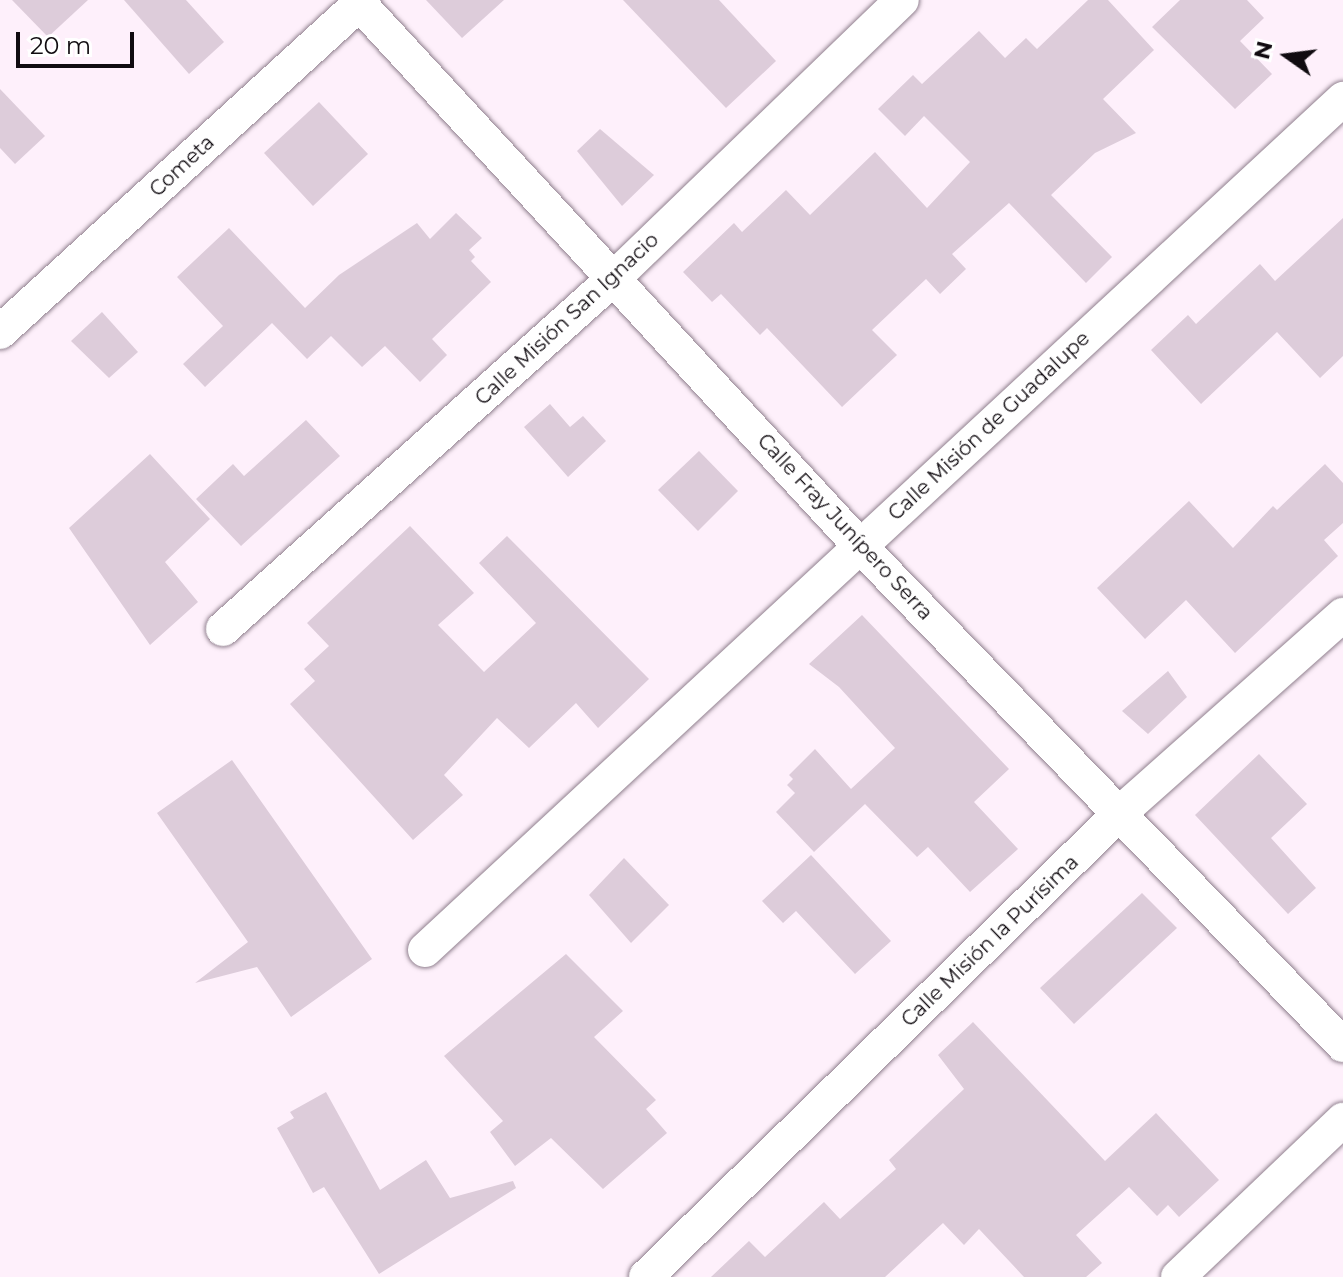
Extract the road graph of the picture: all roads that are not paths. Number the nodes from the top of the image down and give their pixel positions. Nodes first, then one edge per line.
1 (902, 0) edge
2 (359, 1) edge
3 (1343, 99) edge
4 (614, 278) junction
5 (0, 332) edge
6 (859, 545) junction
7 (1343, 615) edge
8 (223, 629) dead end
9 (1121, 812) junction
10 (425, 950) dead end
11 (1343, 1045) edge
12 (1343, 1120) edge
13 (646, 1277) edge
14 (1178, 1277) edge

1 - 4 street, Calle Misión San Ignacio
2 - 4 street, Calle Fray Junípero Serra
2 - 5 street, Cometa
3 - 6 street, Calle Misión de Guadalupe
4 - 6 street, Calle Fray Junípero Serra
4 - 8 street, Calle Misión San Ignacio
6 - 9 street, Calle Fray Junípero Serra
6 - 10 street, Calle Misión de Guadalupe
7 - 9 street, Calle Misión la Purísima
9 - 11 street, Calle Fray Junípero Serra
9 - 13 street, Calle Misión la Purísima
12 - 14 street

